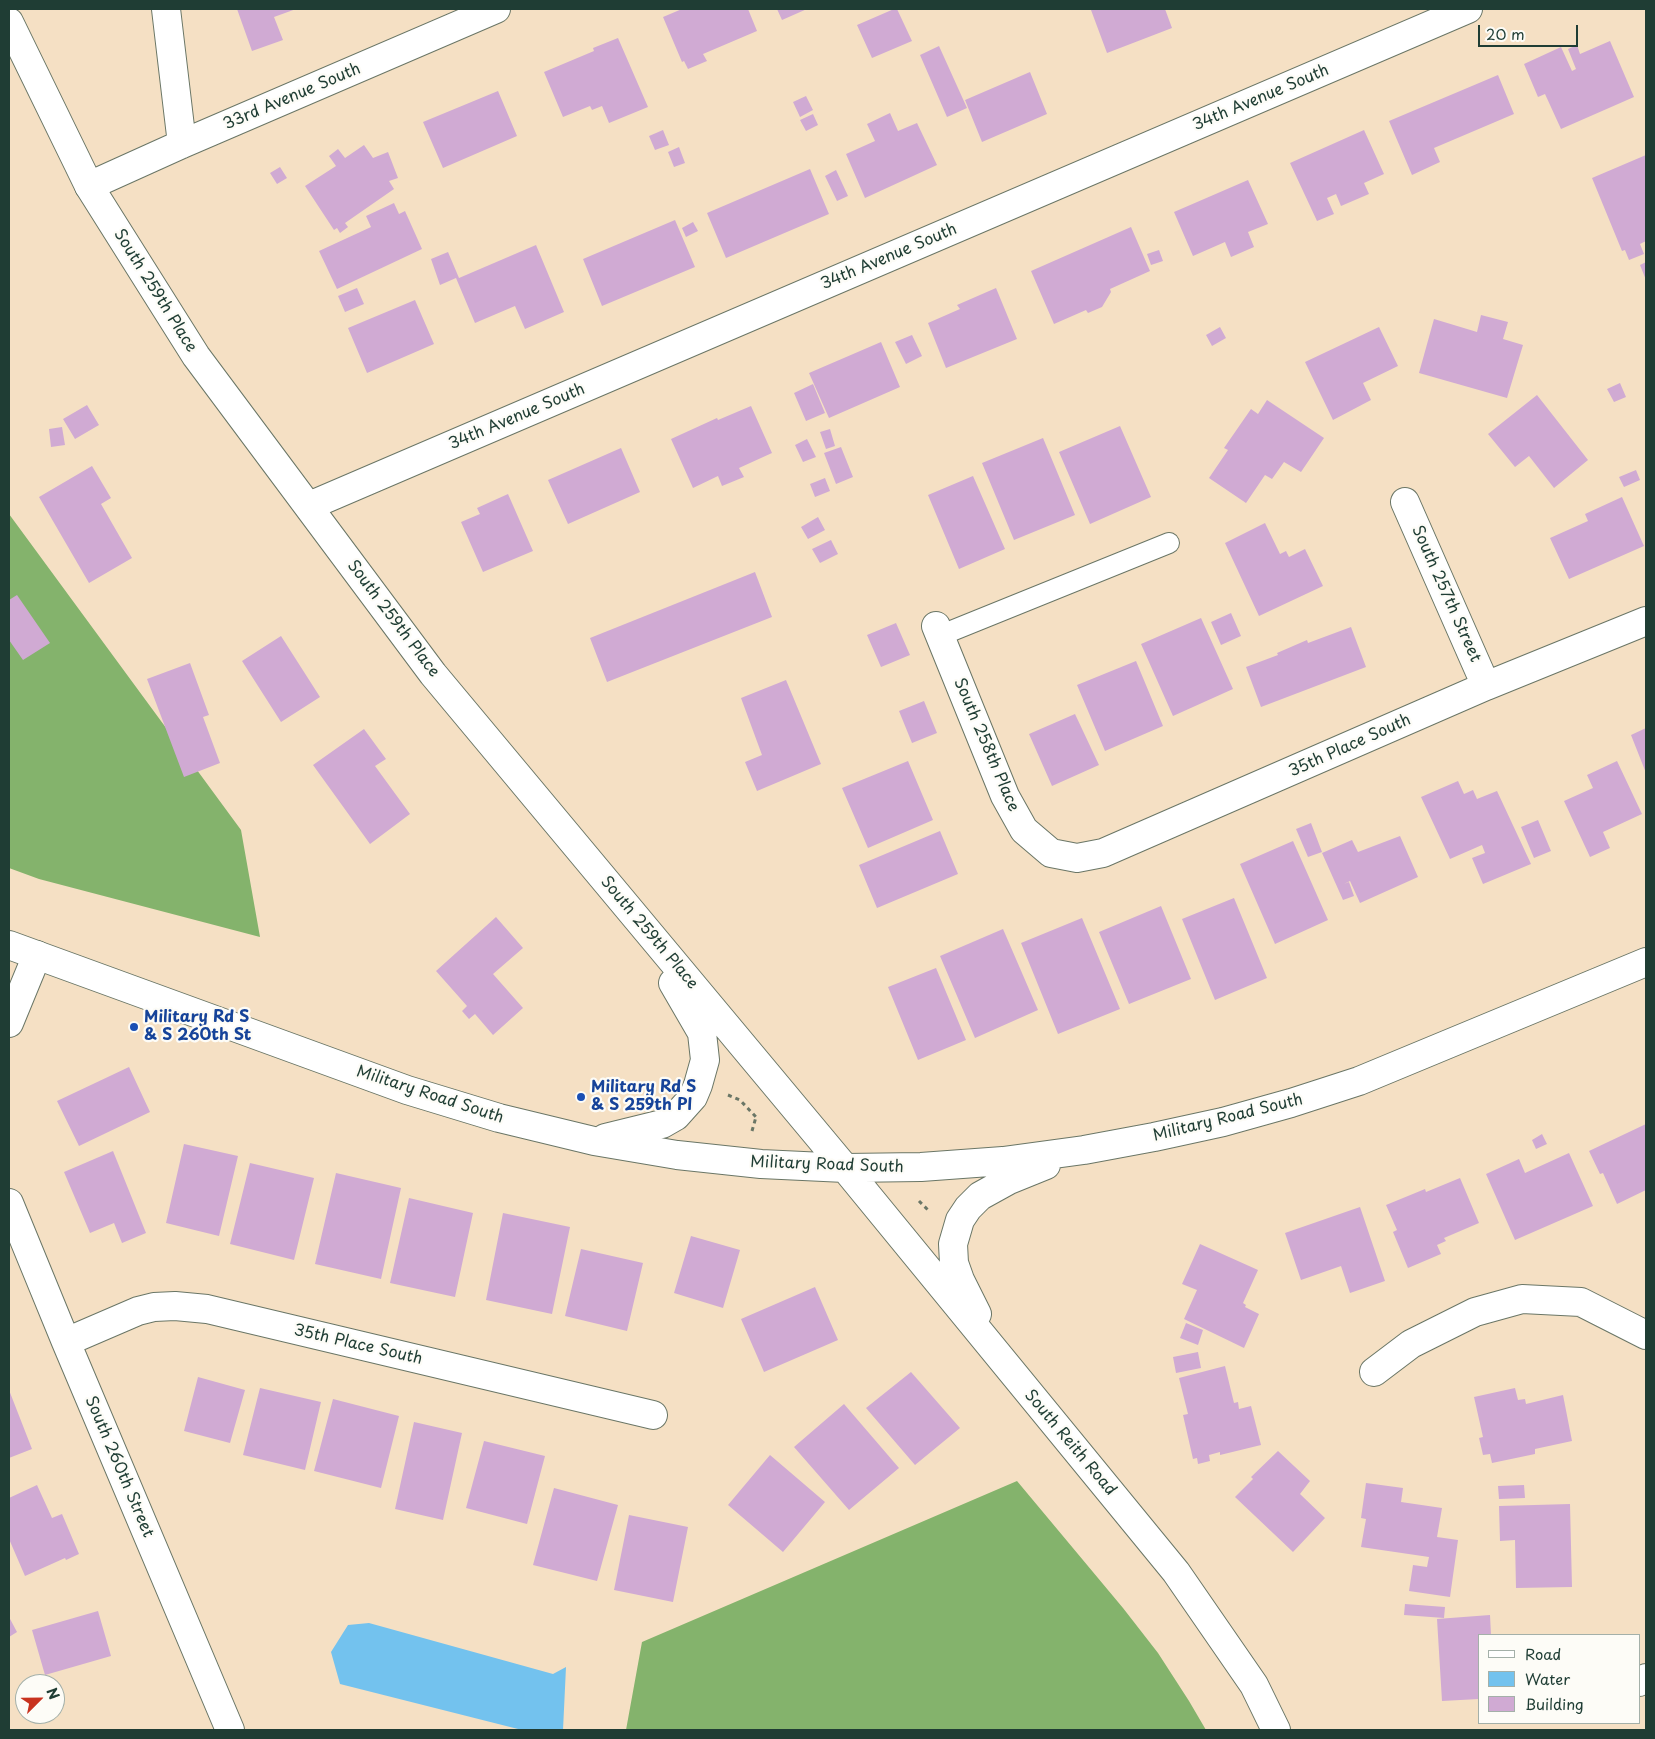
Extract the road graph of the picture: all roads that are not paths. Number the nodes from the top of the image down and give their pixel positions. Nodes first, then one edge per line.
1 (166, 9) edge
2 (496, 9) edge
3 (1468, 9) edge
4 (9, 22) edge
5 (182, 144) junction
6 (88, 186) junction
7 (1405, 502) dead end
8 (309, 506) junction
9 (1169, 543) dead end
10 (1646, 621) edge
11 (937, 631) joint
12 (1486, 686) junction
13 (1051, 853) joint
14 (621, 899) junction
15 (9, 945) edge
16 (37, 955) junction
17 (1646, 962) edge
18 (9, 1023) edge
19 (594, 1141) junction
20 (1084, 1150) junction
21 (845, 1168) junction
22 (9, 1203) edge
23 (1646, 1335) edge
24 (66, 1342) junction
25 (998, 1356) junction
26 (1374, 1372) dead end
27 (653, 1415) dead end
28 (230, 1730) edge
29 (1276, 1730) edge

1 - 5 street
2 - 5 street, 33rd Avenue South
3 - 8 street, 34th Avenue South
4 - 6 street, South 259th Place
5 - 6 street, 33rd Avenue South
6 - 8 street, South 259th Place
7 - 12 street, South 257th Street
8 - 14 street, South 259th Place
9 - 11 lane
10 - 12 street, 35th Place South
11 - 13 street, South 258th Place
12 - 13 street, 35th Place South
14 - 19 street
14 - 21 street, South 259th Place
15 - 16 street, Military Road South
16 - 18 street
16 - 19 street, Military Road South
17 - 20 street, Military Road South
19 - 21 street, Military Road South
20 - 21 street, Military Road South
20 - 25 street
21 - 25 street, South Reith Road
22 - 24 street, South 260th Street
23 - 26 street
24 - 27 street, 35th Place South
24 - 28 street, South 260th Street
25 - 29 street, South Reith Road

